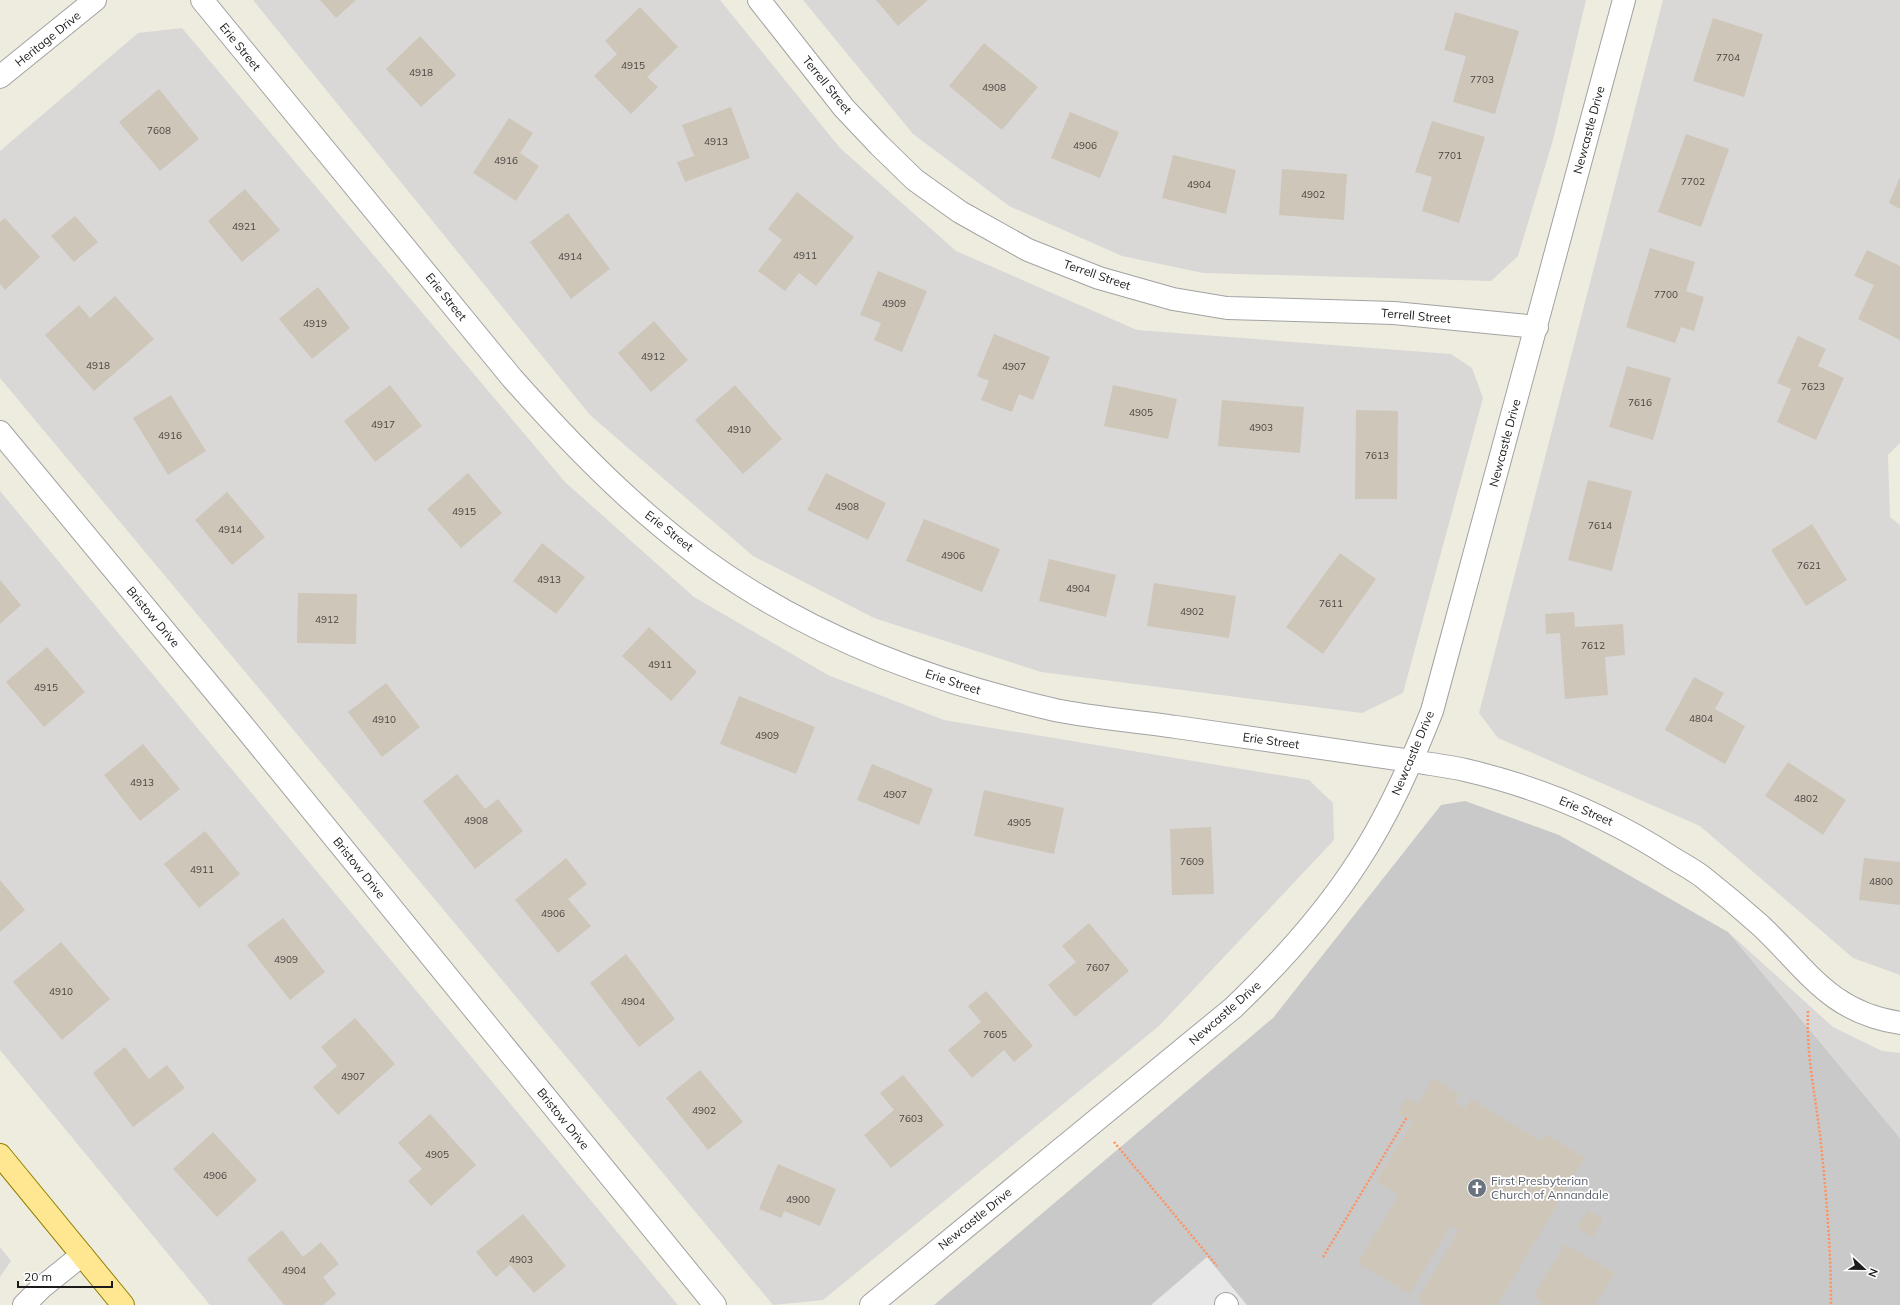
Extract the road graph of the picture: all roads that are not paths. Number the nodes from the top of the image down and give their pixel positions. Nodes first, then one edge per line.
1 (95, 0) edge
2 (202, 0) edge
3 (759, 0) edge
4 (1624, 0) edge
5 (0, 77) edge
6 (1537, 327) junction
7 (0, 432) edge
8 (1412, 761) junction
9 (1900, 1023) edge
10 (0, 1155) edge
11 (82, 1255) junction
12 (24, 1305) edge
13 (123, 1305) edge
14 (715, 1305) edge
15 (871, 1305) edge

1 - 5 street, Heritage Drive
2 - 8 street, Erie Street
3 - 6 street, Terrell Street
4 - 6 street, Newcastle Drive
6 - 8 street, Newcastle Drive
7 - 14 street, Bristow Drive
8 - 9 street, Erie Street
8 - 15 street, Newcastle Drive
10 - 11 main road
11 - 12 street
11 - 13 main road

